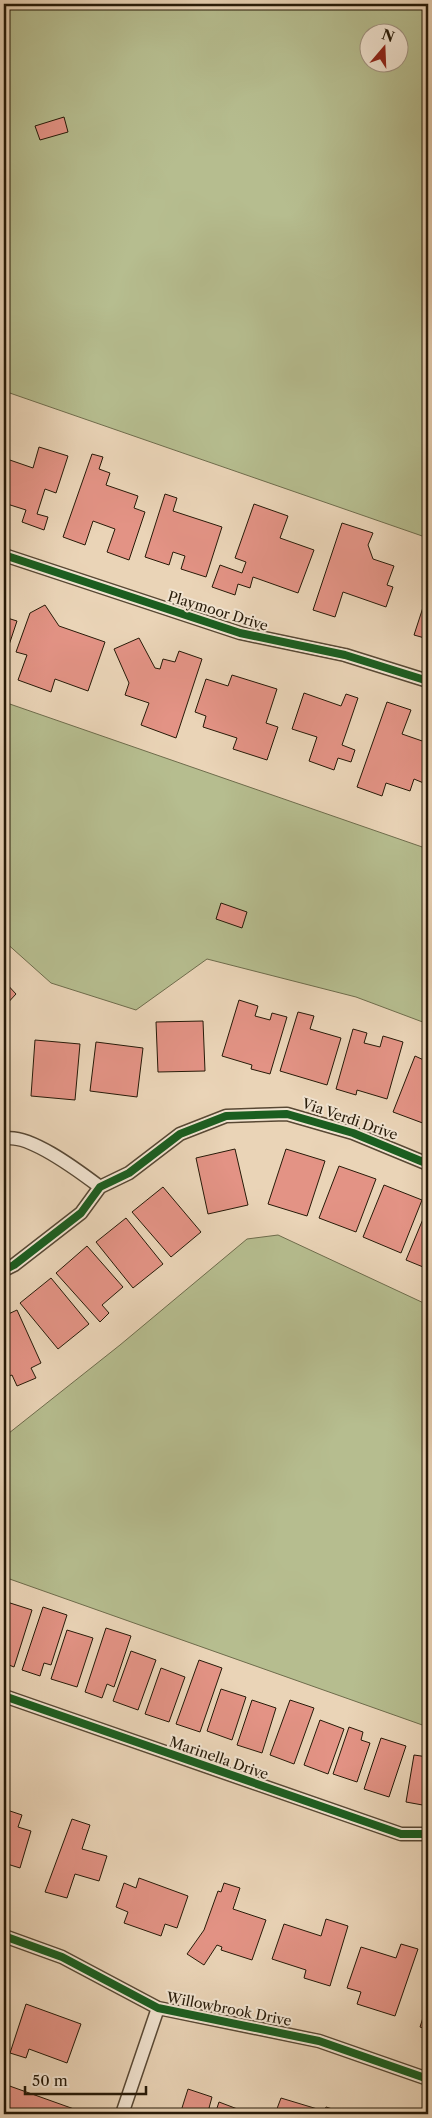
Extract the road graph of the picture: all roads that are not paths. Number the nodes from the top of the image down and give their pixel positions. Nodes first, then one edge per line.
1 (4, 555) edge
2 (428, 681) edge
3 (4, 1138) edge
4 (428, 1164) edge
5 (100, 1187) junction
6 (4, 1270) edge
7 (4, 1696) edge
8 (428, 1834) edge
9 (4, 1936) edge
10 (158, 2008) junction
11 (428, 2078) edge
12 (122, 2114) edge

1 - 2 street, Playmoor Drive
3 - 5 street
4 - 5 street, Via Verdi Drive
5 - 6 street, Via Verdi Drive
7 - 8 street, Marinella Drive
9 - 10 street, Willowbrook Drive
10 - 11 street, Willowbrook Drive
10 - 12 street

